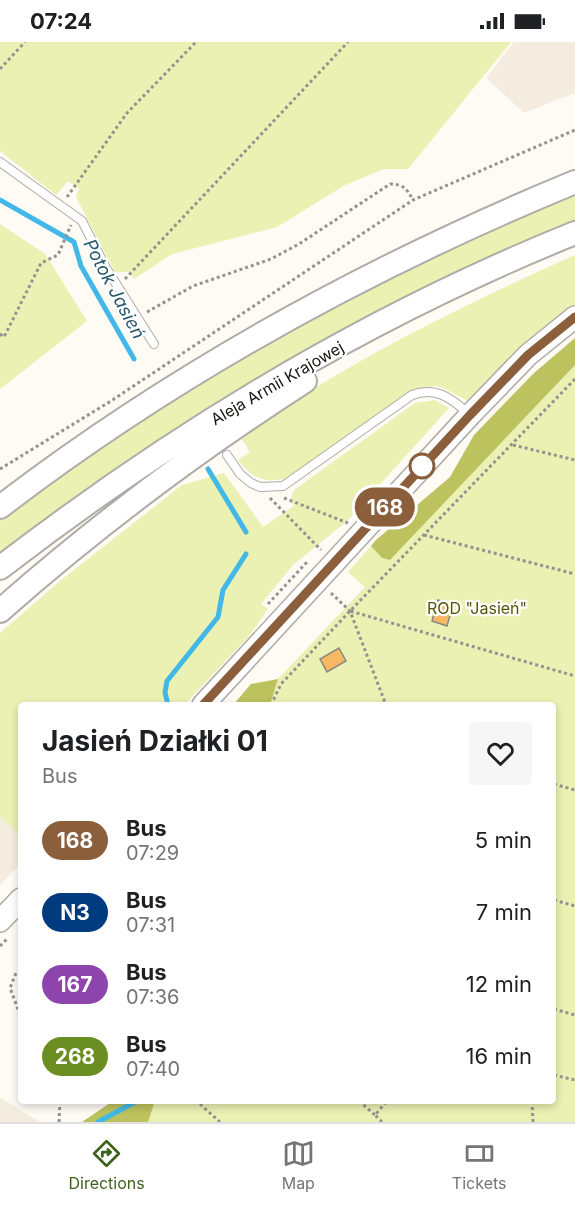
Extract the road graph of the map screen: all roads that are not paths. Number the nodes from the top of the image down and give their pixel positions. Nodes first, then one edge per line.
1 (0, 162) edge
2 (575, 182) edge
3 (575, 233) edge
4 (446, 291) junction
5 (575, 317) edge
6 (154, 344) dead end
7 (470, 415) junction
8 (227, 454) dead end
9 (0, 507) edge
10 (0, 568) edge
11 (0, 611) edge
12 (206, 702) edge
13 (18, 902) edge
14 (0, 921) edge

1 - 6 lane
2 - 9 main road
3 - 4 main road, Aleja Armii Krajowej
4 - 10 main road, Aleja Armii Krajowej
4 - 11 main road
5 - 7 street
7 - 8 lane
7 - 12 street
13 - 14 street

